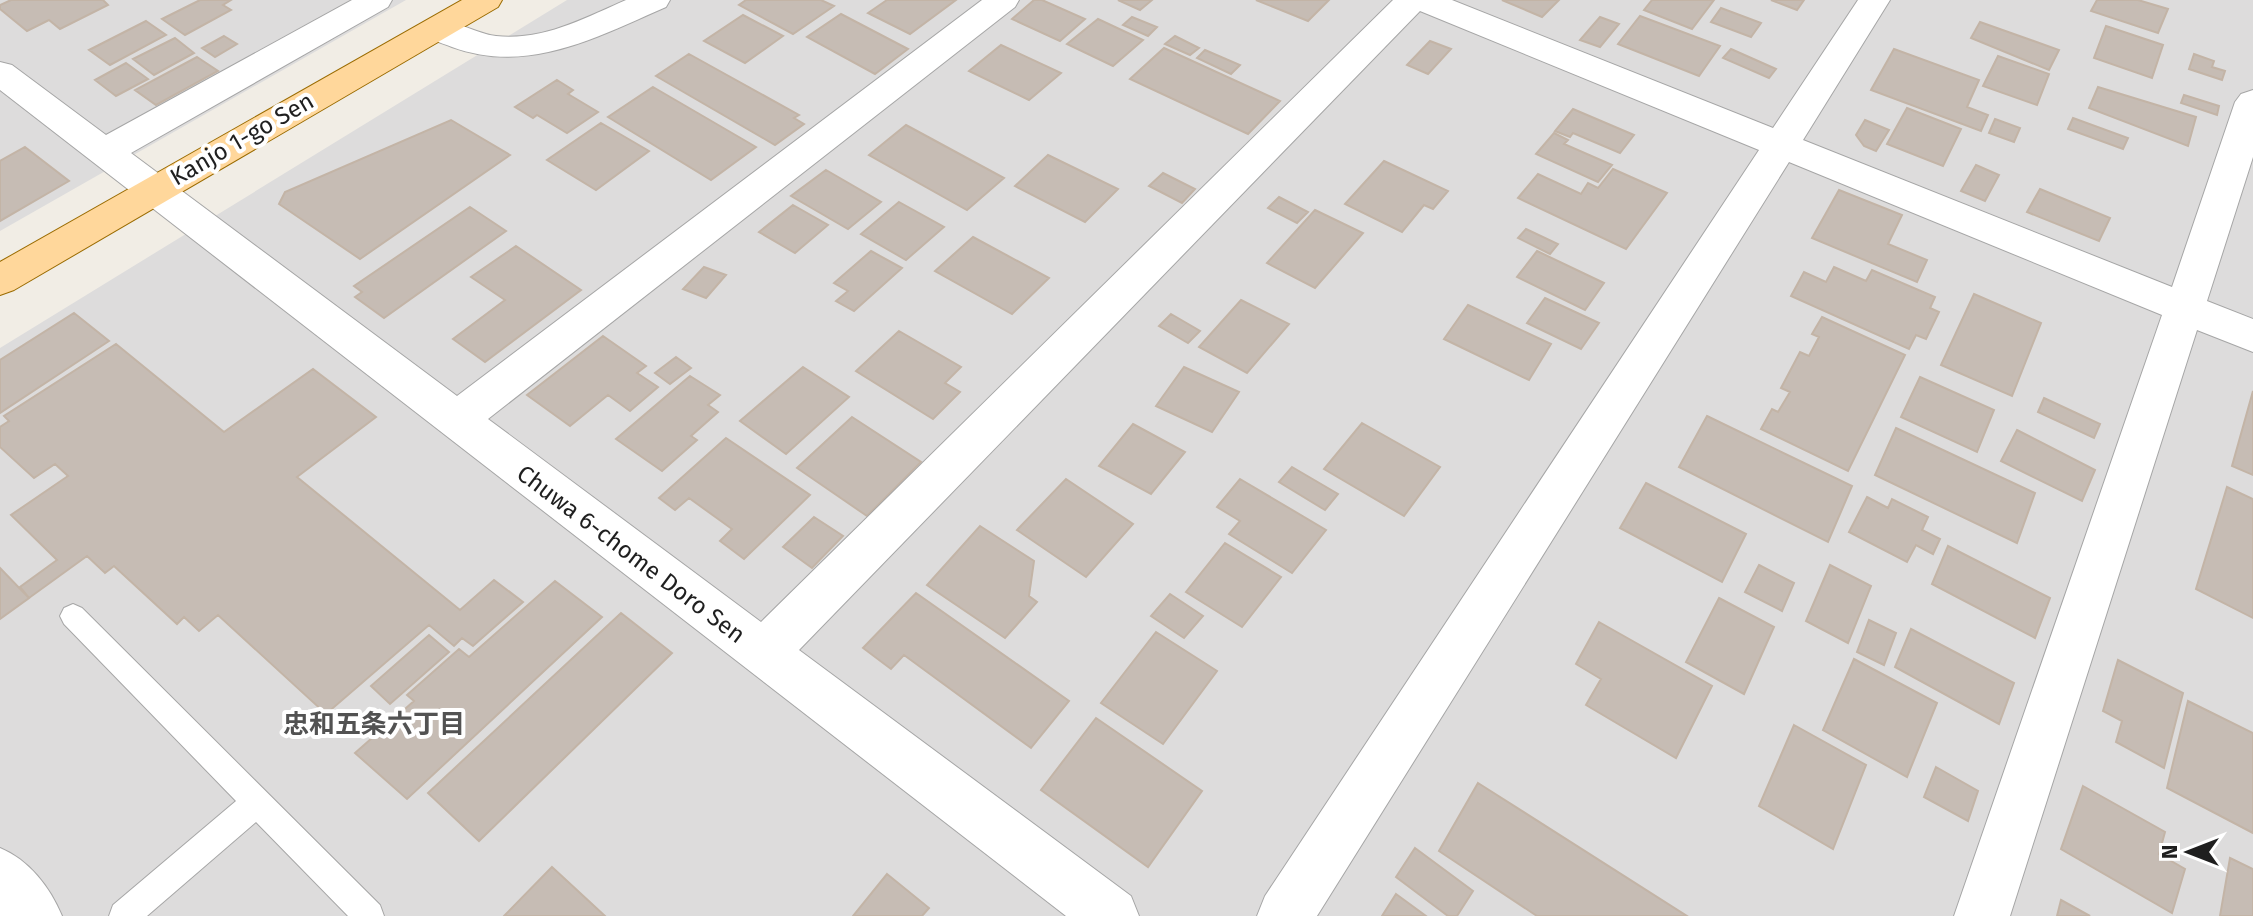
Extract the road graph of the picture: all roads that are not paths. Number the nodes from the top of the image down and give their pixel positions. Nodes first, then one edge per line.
1 (376, 0) edge
2 (486, 0) edge
3 (654, 0) edge
4 (1003, 0) edge
5 (1412, 0) edge
6 (1423, 0) edge
7 (1874, 0) edge
8 (437, 29) junction
9 (0, 73) edge
10 (2253, 102) edge
11 (1780, 142) junction
12 (103, 153) junction
13 (152, 191) junction
14 (0, 280) edge
15 (2185, 308) junction
16 (2253, 336) edge
17 (455, 421) junction
18 (73, 616) dead end
19 (763, 653) junction
20 (257, 802) junction
21 (0, 875) edge
22 (34, 916) edge
23 (124, 916) edge
24 (369, 916) edge
25 (1111, 916) edge
26 (1285, 916) edge
27 (1982, 916) edge

1 - 12 street
2 - 8 main road, Kanjo 1-go Sen
3 - 8 street
4 - 17 street
5 - 19 street
6 - 11 street
7 - 11 street
8 - 13 main road, Kanjo 1-go Sen
9 - 12 street, Chuwa 6-chome Doro Sen
10 - 15 street
11 - 15 street
11 - 26 street
12 - 13 street, Chuwa 6-chome Doro Sen
13 - 14 main road, Kanjo 1-go Sen
13 - 17 street, Chuwa 6-chome Doro Sen
15 - 16 street
15 - 27 street
17 - 19 street, Chuwa 6-chome Doro Sen
18 - 20 lane
19 - 25 street, Chuwa 6-chome Doro Sen
20 - 23 lane
20 - 24 lane
21 - 22 street

